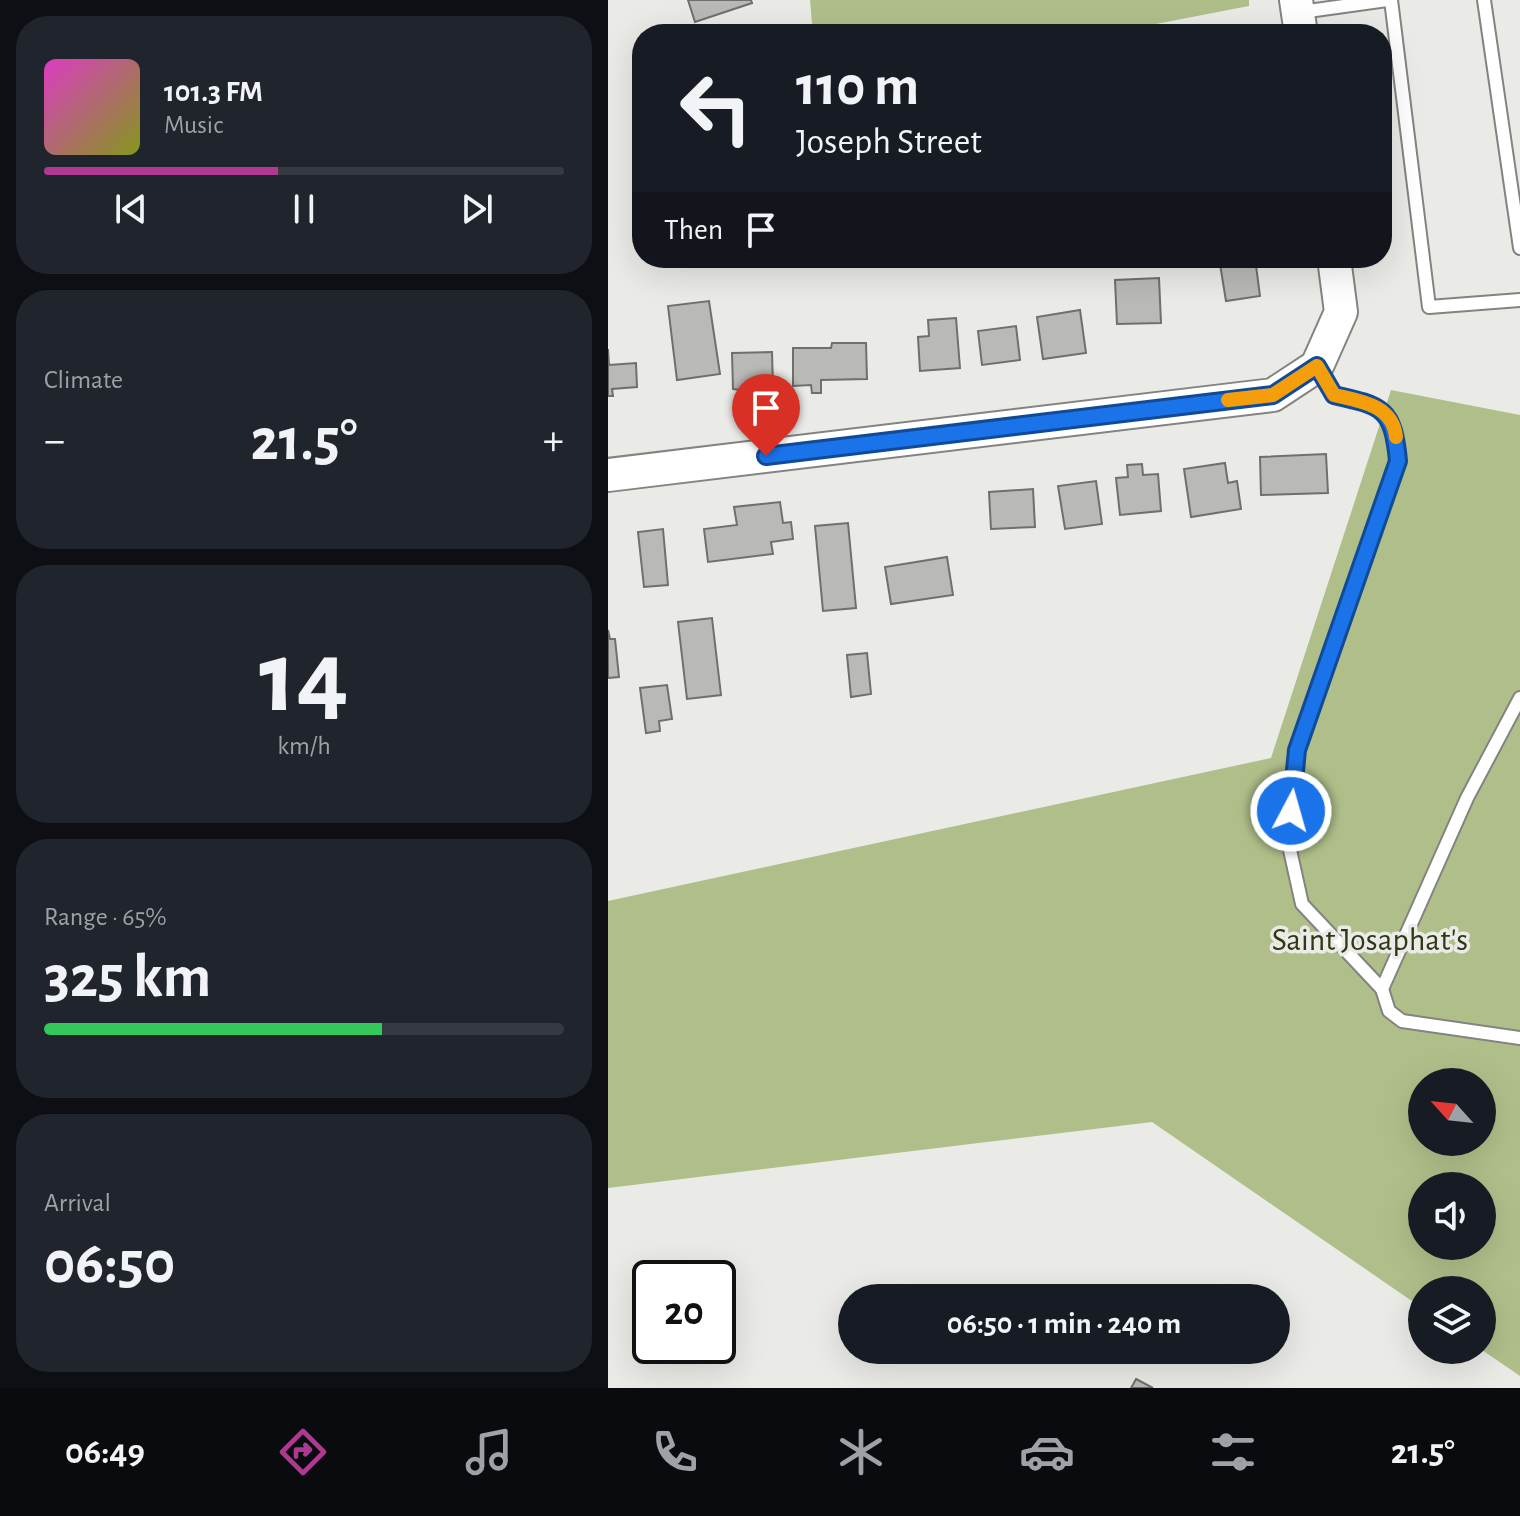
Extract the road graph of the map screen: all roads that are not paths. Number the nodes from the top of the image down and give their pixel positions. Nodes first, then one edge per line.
1 (1389, 0) edge
2 (1484, 0) edge
3 (1298, 15) edge
4 (1520, 248) edge
5 (1335, 268) edge
6 (1520, 300) edge
7 (1317, 366) junction
8 (608, 475) edge
9 (1520, 698) edge
10 (1382, 989) junction
11 (1520, 1038) edge

1 - 3 lane
1 - 6 lane
2 - 4 lane
5 - 7 street
7 - 8 street
7 - 10 lane
9 - 10 lane
10 - 11 lane

